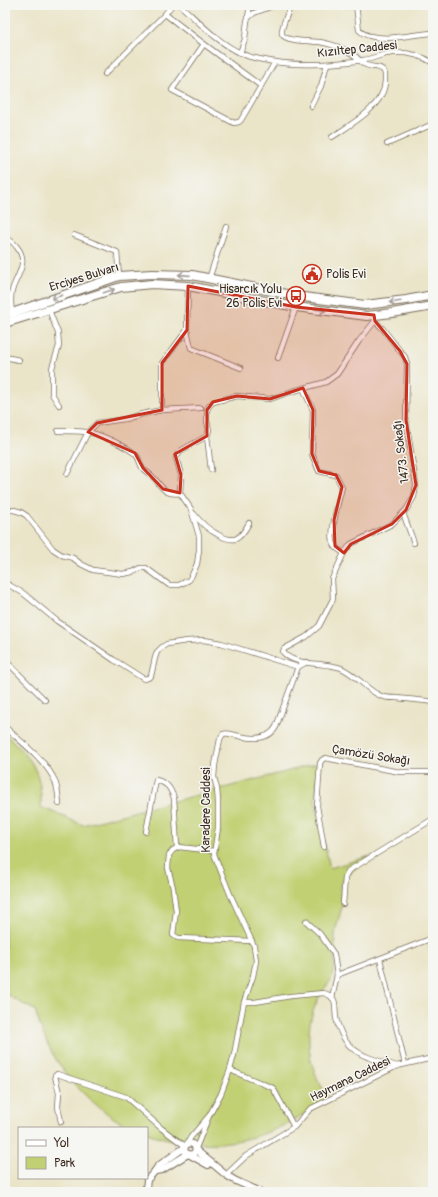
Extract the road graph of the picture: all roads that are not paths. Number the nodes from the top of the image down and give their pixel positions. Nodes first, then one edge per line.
1 (172, 5) edge
2 (180, 5) edge
3 (250, 5) edge
4 (275, 5) edge
5 (291, 5) edge
6 (356, 5) edge
7 (165, 14) junction
8 (248, 18) junction
9 (433, 33) edge
10 (204, 44) junction
11 (240, 53) junction
12 (426, 58) junction
13 (360, 60) junction
14 (275, 62) junction
15 (433, 63) edge
16 (328, 64) junction
17 (433, 66) edge
18 (105, 74) dead end
19 (261, 86) junction
20 (311, 106) dead end
21 (433, 124) edge
22 (332, 137) dead end
23 (387, 144) dead end
24 (226, 226) dead end
25 (74, 235) dead end
26 (5, 237) edge
27 (119, 276) junction
28 (209, 279) junction
29 (188, 286) junction
30 (433, 295) edge
31 (296, 306) junction
32 (433, 306) edge
33 (49, 310) junction
34 (9, 313) edge
35 (375, 318) junction
36 (5, 323) edge
37 (187, 330) junction
38 (5, 357) edge
39 (278, 358) dead end
40 (19, 360) dead end
41 (241, 368) dead end
42 (303, 388) junction
43 (59, 405) dead end
44 (201, 408) dead end
45 (162, 410) junction
46 (58, 431) dead end
47 (88, 432) junction
48 (207, 436) junction
49 (211, 470) dead end
50 (67, 474) dead end
51 (180, 493) junction
52 (191, 509) junction
53 (5, 510) edge
54 (403, 513) junction
55 (249, 524) dead end
56 (414, 543) dead end
57 (344, 553) junction
58 (5, 583) edge
59 (5, 660) edge
60 (307, 662) junction
61 (298, 667) junction
62 (45, 700) dead end
63 (433, 702) edge
64 (5, 727) edge
65 (433, 772) edge
66 (58, 804) dead end
67 (433, 819) edge
68 (146, 832) dead end
69 (324, 846) dead end
70 (177, 848) junction
71 (214, 851) junction
72 (343, 904) dead end
73 (306, 921) dead end
74 (433, 933) edge
75 (430, 939) junction
76 (252, 941) junction
77 (433, 953) edge
78 (380, 959) junction
79 (337, 976) junction
80 (332, 998) junction
81 (244, 1002) junction
82 (433, 1058) edge
83 (406, 1064) junction
84 (397, 1066) junction
85 (230, 1070) junction
86 (209, 1116) junction
87 (61, 1122) dead end
88 (294, 1127) junction
89 (185, 1146) junction
90 (196, 1149) junction
91 (189, 1155) junction
92 (219, 1170) junction
93 (155, 1171) junction
94 (226, 1174) junction
95 (147, 1192) edge
96 (261, 1192) edge

1 - 7 street
2 - 11 street, Kızıltep Caddesi
3 - 8 street
4 - 8 street
5 - 13 street
6 - 9 street
7 - 10 street
7 - 18 street
8 - 11 street
10 - 19 street
10 - 19 street
11 - 14 street, Kızıltep Caddesi
12 - 13 street, Kızıltep Caddesi
12 - 15 street, Kızıltep Caddesi
12 - 17 street
13 - 16 street, Kızıltep Caddesi
13 - 22 street
14 - 16 street, Kızıltep Caddesi
14 - 19 street
16 - 20 street
21 - 23 street
24 - 28 street
25 - 27 street
26 - 34 street
28 -> 27 highway, Erciyes Bulvarı
27 -> 34 highway, Erciyes Bulvarı
30 -> 28 highway, Erciyes Bulvarı
29 - 31 highway, Erciyes Bulvarı
33 -> 29 highway, Erciyes Bulvarı
29 - 37 street
31 -> 35 highway, Erciyes Bulvarı
31 - 39 street
32 - 35 highway, Erciyes Bulvarı
33 - 36 highway, Erciyes Bulvarı
33 - 43 street
35 - 42 street
35 - 54 street, 1473. Sokağı
37 - 41 street
37 - 45 street
38 - 40 street
42 - 48 street
42 - 57 street
44 - 45 street
45 - 47 street
46 - 47 street
47 - 50 street
47 - 51 street
48 - 49 street
48 - 51 street
51 - 52 street
52 - 53 street
52 - 55 street
54 - 56 street
54 - 57 street, 1473. Sokağı
57 - 60 street, 1473. Sokağı
58 - 61 street
59 - 62 street
60 - 61 street
60 - 63 street
61 - 71 street, Karadere Caddesi
64 - 66 street
65 - 69 street, Çamözü Sokağı
67 - 72 street
68 - 70 street
70 - 71 street
70 - 76 street
71 - 76 street, Karadere Caddesi
73 - 79 street
74 - 75 street
75 - 77 street
75 - 78 street
76 - 81 street, Karadere Caddesi
78 - 79 street
78 - 83 street
79 - 80 street
80 - 81 street
80 - 84 street
81 - 85 street, Karadere Caddesi
82 - 83 street, Haymana Caddesi
83 - 84 street, Haymana Caddesi
84 - 88 street, Haymana Caddesi
85 - 86 street, Karadere Caddesi
85 - 88 street
86 - 89 street
86 - 90 street
87 - 89 street
88 - 94 street, Haymana Caddesi
89 - 90 street
89 - 91 street
89 - 93 street
90 - 91 street
90 - 92 street
91 - 92 street
91 - 93 street
92 - 94 street
93 - 95 street
94 - 96 street

